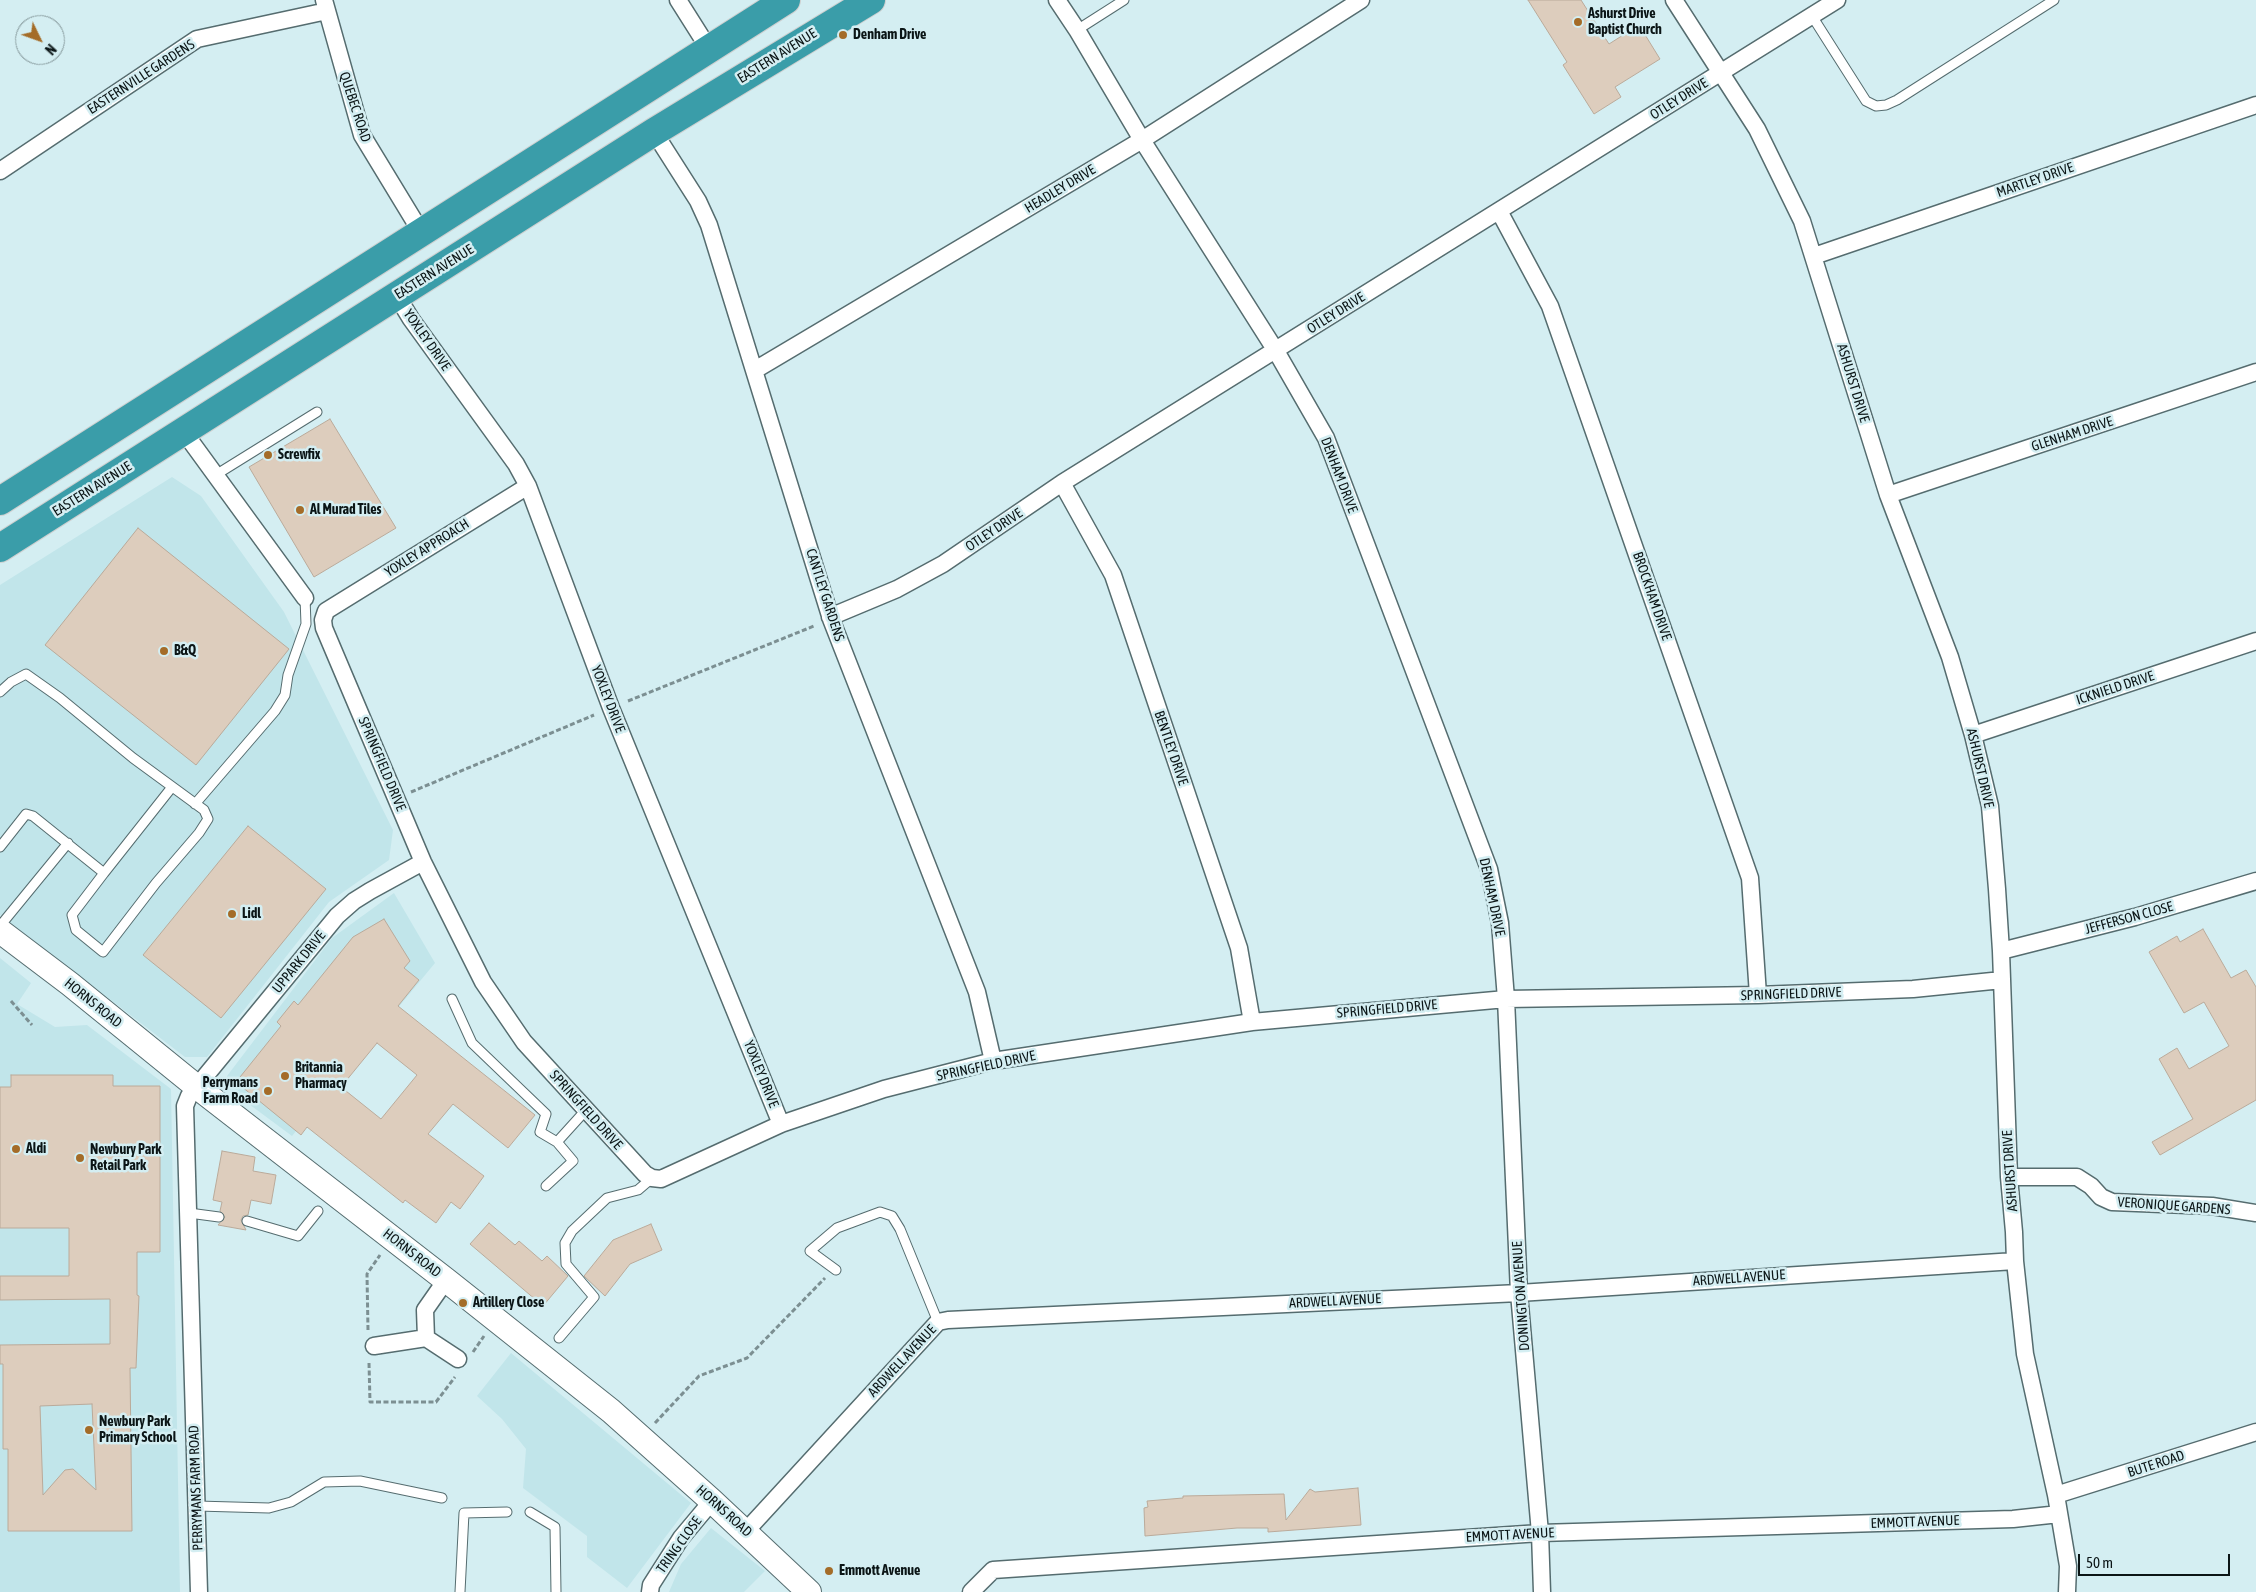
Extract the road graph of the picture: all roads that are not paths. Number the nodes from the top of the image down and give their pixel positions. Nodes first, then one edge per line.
1 (678, 0) edge
2 (786, 0) edge
3 (871, 0) edge
4 (1057, 0) edge
5 (1124, 0) edge
6 (1361, 0) edge
7 (1674, 0) edge
8 (1836, 0) edge
9 (2054, 0) edge
10 (325, 5) edge
11 (1812, 16) junction
12 (1077, 30) junction
13 (709, 49) junction
14 (1720, 73) junction
15 (2256, 105) edge
16 (654, 132) junction
17 (1142, 140) junction
18 (0, 171) edge
19 (1499, 211) junction
20 (421, 232) junction
21 (1814, 256) junction
22 (397, 296) junction
23 (1276, 351) junction
24 (755, 370) junction
25 (2256, 372) edge
26 (317, 412) dead end
27 (184, 432) junction
28 (214, 476) junction
29 (1062, 483) junction
30 (528, 486) junction
31 (1888, 495) junction
32 (0, 501) edge
33 (0, 548) edge
34 (305, 598) joint
35 (326, 611) joint
36 (830, 616) junction
37 (2256, 641) edge
38 (0, 692) edge
39 (1973, 735) junction
40 (172, 787) junction
41 (195, 804) junction
42 (68, 843) junction
43 (0, 847) edge
44 (423, 862) junction
45 (104, 873) junction
46 (2256, 881) edge
47 (0, 926) edge
48 (0, 931) edge
49 (2001, 951) junction
50 (2002, 980) junction
51 (1758, 995) junction
52 (452, 999) dead end
53 (1506, 999) junction
54 (1252, 1022) junction
55 (993, 1061) junction
56 (196, 1087) junction
57 (586, 1110) junction
58 (781, 1124) junction
59 (557, 1142) junction
60 (2009, 1177) junction
61 (652, 1178) junction
62 (546, 1186) dead end
63 (318, 1211) dead end
64 (189, 1213) junction
65 (2256, 1214) edge
66 (219, 1217) dead end
67 (247, 1221) dead end
68 (2015, 1261) junction
69 (836, 1270) dead end
70 (446, 1280) junction
71 (1519, 1292) junction
72 (938, 1322) junction
73 (426, 1338) junction
74 (559, 1338) dead end
75 (374, 1346) dead end
76 (458, 1359) dead end
77 (2256, 1432) edge
78 (2056, 1495) junction
79 (442, 1498) dead end
80 (712, 1501) junction
81 (197, 1506) junction
82 (507, 1512) dead end
83 (530, 1512) dead end
84 (2059, 1514) junction
85 (746, 1531) junction
86 (1540, 1533) junction
87 (200, 1592) edge
88 (460, 1592) edge
89 (556, 1592) edge
90 (650, 1592) edge
91 (809, 1592) edge
92 (971, 1592) edge
93 (1542, 1592) edge
94 (2067, 1592) edge

1 - 13 street
2 - 13 highway
3 - 16 highway, EASTERN AVENUE
4 - 12 street, DENHAM DRIVE
5 - 12 lane
6 - 17 street, HEADLEY DRIVE
7 - 14 street, ASHURST DRIVE
8 - 11 street, OTLEY DRIVE
9 - 11 lane
10 - 18 street, EASTERNVILLE GARDENS
10 - 20 street, QUEBEC ROAD
11 - 14 street, OTLEY DRIVE
12 - 17 street, DENHAM DRIVE
13 - 20 highway
14 - 19 street, OTLEY DRIVE
14 - 21 street, ASHURST DRIVE
15 - 21 street, MARTLEY DRIVE
16 - 22 highway, EASTERN AVENUE
16 - 24 street, CANTLEY GARDENS
17 - 23 street, DENHAM DRIVE
17 - 24 street, HEADLEY DRIVE
19 - 23 street, OTLEY DRIVE
19 - 51 street, BROCKHAM DRIVE
20 - 32 highway
21 - 31 street, ASHURST DRIVE
22 - 27 highway, EASTERN AVENUE
22 - 30 street, YOXLEY DRIVE
23 - 29 street, OTLEY DRIVE
23 - 53 street, DENHAM DRIVE
24 - 36 street, CANTLEY GARDENS
25 - 31 street, GLENHAM DRIVE
26 - 28 lane
27 - 28 street
27 - 33 highway, EASTERN AVENUE
28 - 34 street
29 - 36 street, OTLEY DRIVE
29 - 54 street, BENTLEY DRIVE
30 - 35 street, YOXLEY APPROACH
30 - 58 street, YOXLEY DRIVE
31 - 39 street, ASHURST DRIVE
34 - 41 lane
35 - 44 street, SPRINGFIELD DRIVE
36 - 55 street, CANTLEY GARDENS
37 - 39 street, ICKNIELD DRIVE
38 - 40 lane
39 - 49 street, ASHURST DRIVE
40 - 41 lane
40 - 45 lane
41 - 45 lane
42 - 43 lane
42 - 45 lane
42 - 47 lane
44 - 56 street, UPPARK DRIVE
44 - 57 street, SPRINGFIELD DRIVE
46 - 49 street, JEFFERSON CLOSE
48 - 56 street, HORNS ROAD
49 - 50 street, ASHURST DRIVE
50 - 51 street, SPRINGFIELD DRIVE
50 - 60 street, ASHURST DRIVE
51 - 53 street, SPRINGFIELD DRIVE
52 - 59 lane
53 - 54 street, SPRINGFIELD DRIVE
53 - 71 street, DONINGTON AVENUE
54 - 55 street, SPRINGFIELD DRIVE
55 - 58 street, SPRINGFIELD DRIVE
56 - 64 street, PERRYMANS FARM ROAD
56 - 70 street, HORNS ROAD
57 - 59 lane
57 - 61 street, SPRINGFIELD DRIVE
58 - 61 street, SPRINGFIELD DRIVE
59 - 62 lane
60 - 65 street, VERONIQUE GARDENS
60 - 68 street, ASHURST DRIVE
61 - 74 lane
63 - 67 lane
64 - 66 lane
64 - 81 street, PERRYMANS FARM ROAD
68 - 71 street, ARDWELL AVENUE
68 - 78 street, ASHURST DRIVE
69 - 72 lane
70 - 73 street
70 - 80 street, HORNS ROAD
71 - 72 street, ARDWELL AVENUE
71 - 86 street, DONINGTON AVENUE
72 - 85 street, ARDWELL AVENUE
73 - 75 street
73 - 76 street
77 - 78 street, BUTE ROAD
78 - 84 street, ASHURST DRIVE
79 - 81 lane
80 - 85 street, HORNS ROAD
80 - 90 street, TRING CLOSE
81 - 87 street, PERRYMANS FARM ROAD
82 - 88 lane
83 - 89 lane
84 - 86 street, EMMOTT AVENUE
84 - 94 street, ASHURST DRIVE
85 - 91 street, HORNS ROAD
86 - 92 street, EMMOTT AVENUE
86 - 93 street, DONINGTON AVENUE

